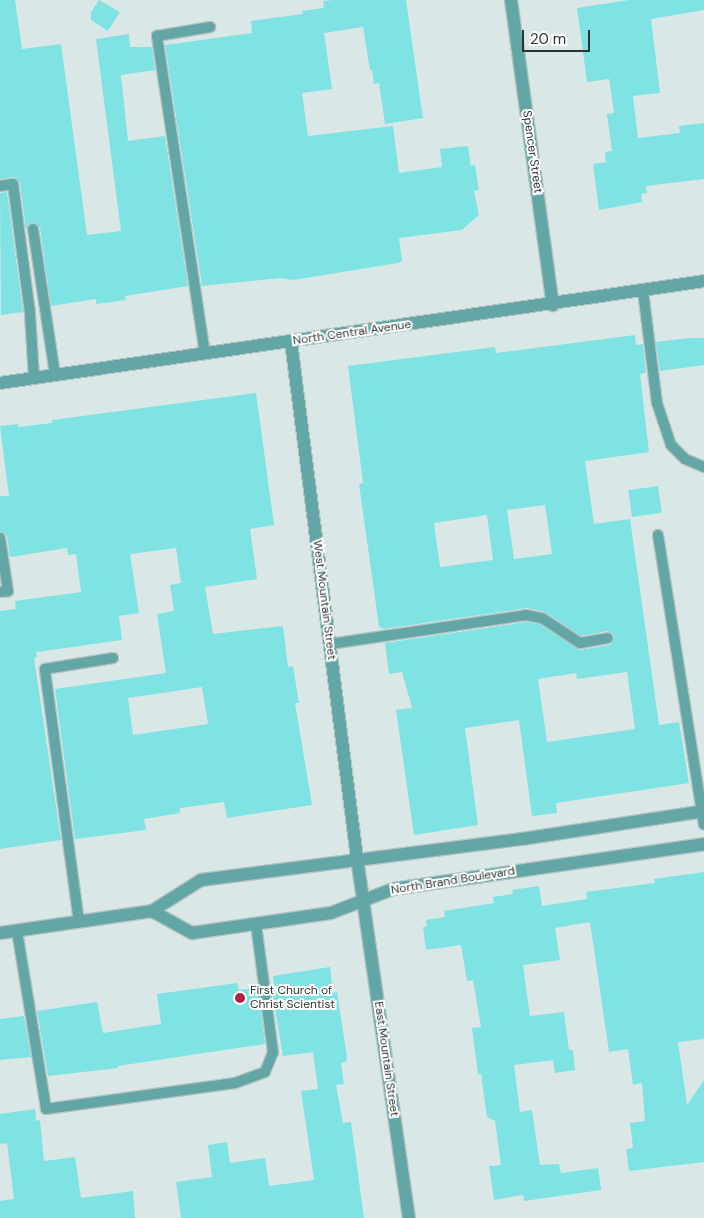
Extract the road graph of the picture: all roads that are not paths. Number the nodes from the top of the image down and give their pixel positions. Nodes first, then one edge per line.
1 (511, 0) edge
2 (210, 28) dead end
3 (0, 186) edge
4 (33, 229) dead end
5 (704, 281) edge
6 (643, 290) junction
7 (553, 305) junction
8 (291, 342) junction
9 (205, 354) junction
10 (55, 375) junction
11 (34, 378) junction
12 (0, 383) edge
13 (704, 467) edge
14 (658, 535) dead end
15 (0, 538) edge
16 (0, 592) edge
17 (608, 638) dead end
18 (330, 644) junction
19 (113, 658) dead end
20 (703, 811) edge
21 (704, 824) edge
22 (704, 844) edge
23 (358, 858) junction
24 (363, 900) junction
25 (152, 911) junction
26 (79, 922) junction
27 (256, 924) junction
28 (17, 931) junction
29 (0, 933) edge
30 (409, 1218) edge

1 - 7 street, Spencer Street
2 - 9 lane
3 - 11 lane
4 - 10 lane
5 - 6 street, North Central Avenue
6 - 7 street, North Central Avenue
6 - 13 lane
7 - 8 street, North Central Avenue
8 - 9 street, North Central Avenue
8 - 18 street, West Mountain Street
9 - 10 street, North Central Avenue
10 - 11 street, North Central Avenue
11 - 12 street, North Central Avenue
14 - 20 lane
15 - 16 lane
17 - 18 lane
18 - 23 street, West Mountain Street
19 - 26 lane
20 - 21 lane
20 - 23 street
22 - 24 street, North Brand Boulevard
23 - 24 street, West Mountain Street
23 - 25 street
24 - 27 street, North Brand Boulevard
24 - 30 street, East Mountain Street
25 - 26 street
25 - 27 street, North Brand Boulevard
26 - 28 street
27 - 28 lane
28 - 29 street

